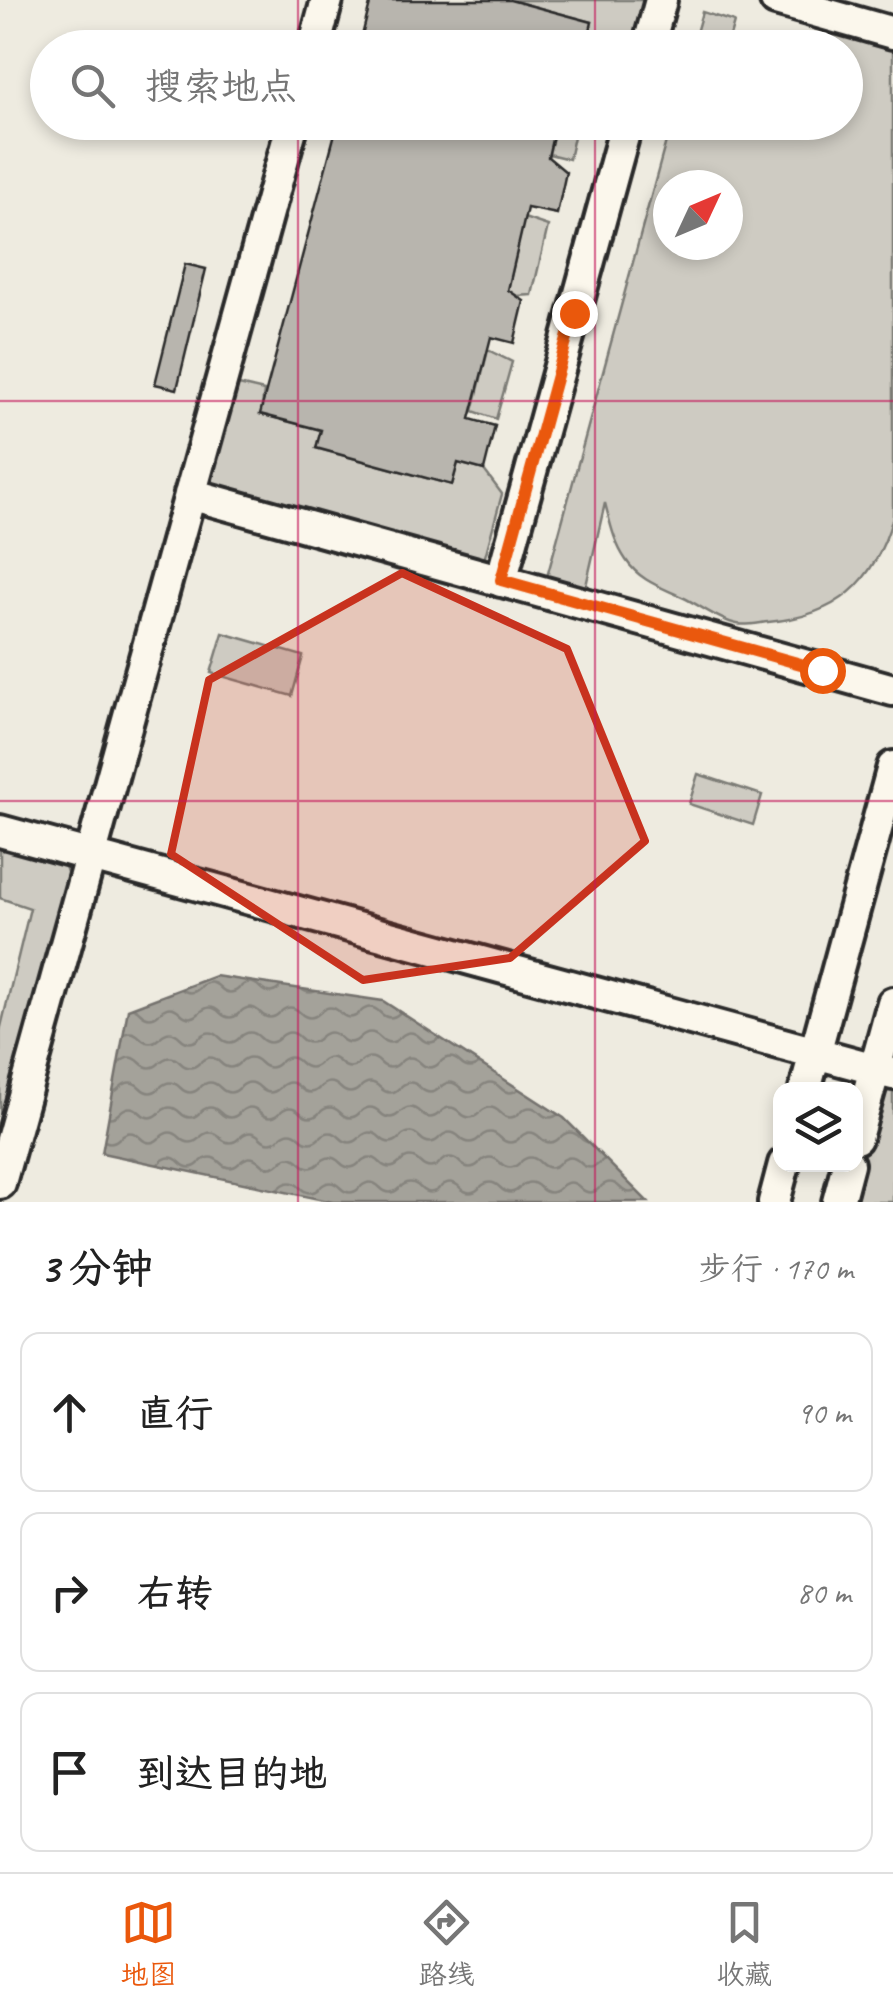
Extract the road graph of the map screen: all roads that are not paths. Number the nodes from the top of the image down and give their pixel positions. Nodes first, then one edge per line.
1 (327, 0) edge
2 (661, 0) edge
3 (776, 0) edge
4 (319, 30) edge
5 (653, 30) edge
6 (893, 32) edge
7 (288, 140) edge
8 (622, 140) edge
9 (190, 494) junction
10 (501, 580) junction
11 (893, 690) edge
12 (893, 767) edge
13 (0, 831) edge
14 (90, 856) junction
15 (893, 1002) edge
16 (814, 1053) junction
17 (884, 1072) edge
18 (806, 1082) edge
19 (863, 1122) edge
20 (782, 1172) edge
21 (846, 1172) edge
22 (0, 1183) edge
23 (774, 1202) edge
24 (838, 1202) edge

1 - 4 lane
2 - 5 lane
3 - 6 lane
7 - 9 lane
8 - 10 lane
9 - 10 lane
9 - 14 lane
10 - 11 lane
12 - 16 lane
13 - 14 lane
14 - 16 lane
14 - 22 lane
15 - 17 lane
16 - 17 lane
16 - 18 lane
17 - 19 lane
20 - 23 lane
21 - 24 lane

